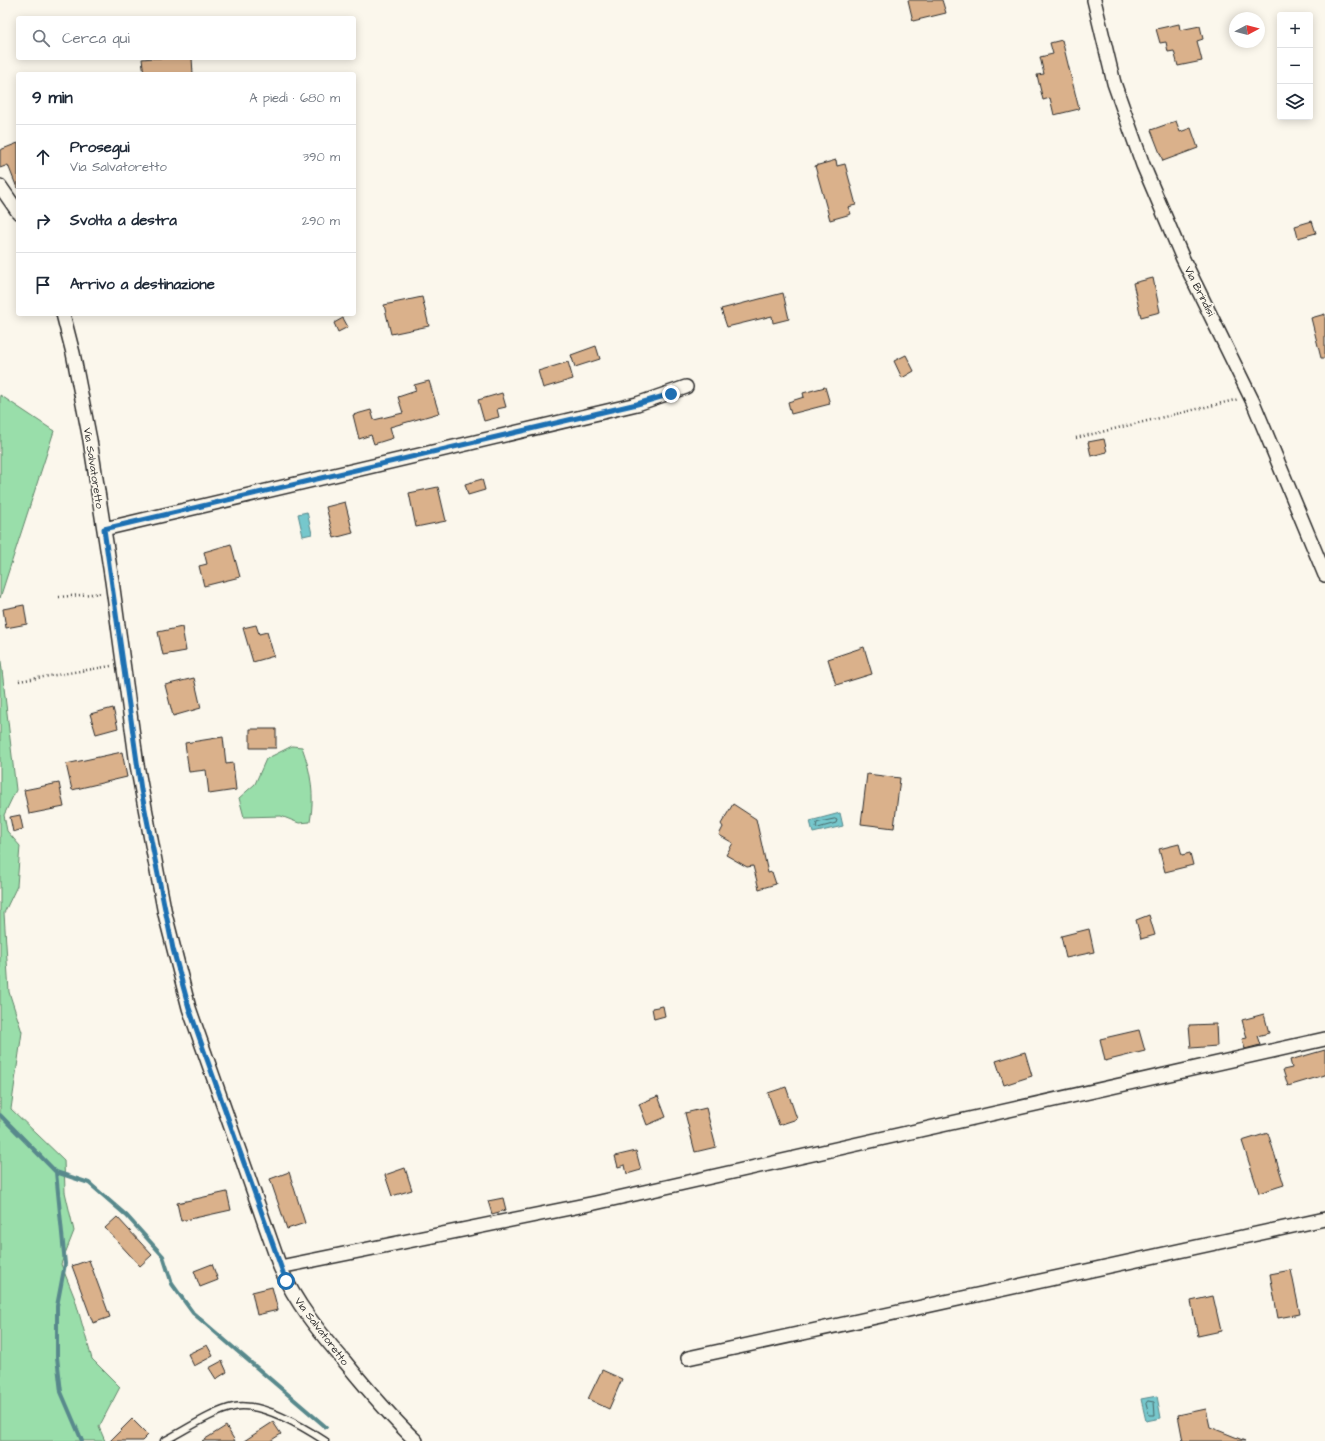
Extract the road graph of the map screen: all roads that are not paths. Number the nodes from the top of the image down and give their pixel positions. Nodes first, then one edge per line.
1 (1094, 0) edge
2 (0, 186) edge
3 (16, 209) edge
4 (63, 316) edge
5 (686, 388) dead end
6 (104, 529) junction
7 (1325, 575) edge
8 (1325, 1039) edge
9 (1325, 1219) edge
10 (280, 1267) junction
11 (688, 1358) dead end
12 (164, 1441) edge
13 (325, 1441) edge
14 (416, 1441) edge

1 - 7 street, Via Brindisi
2 - 3 street
4 - 6 street, Via Salvatoretto
5 - 6 street
6 - 10 street, Via Salvatoretto
8 - 10 street
9 - 11 street
10 - 14 street, Via Salvatoretto
12 - 13 lane

